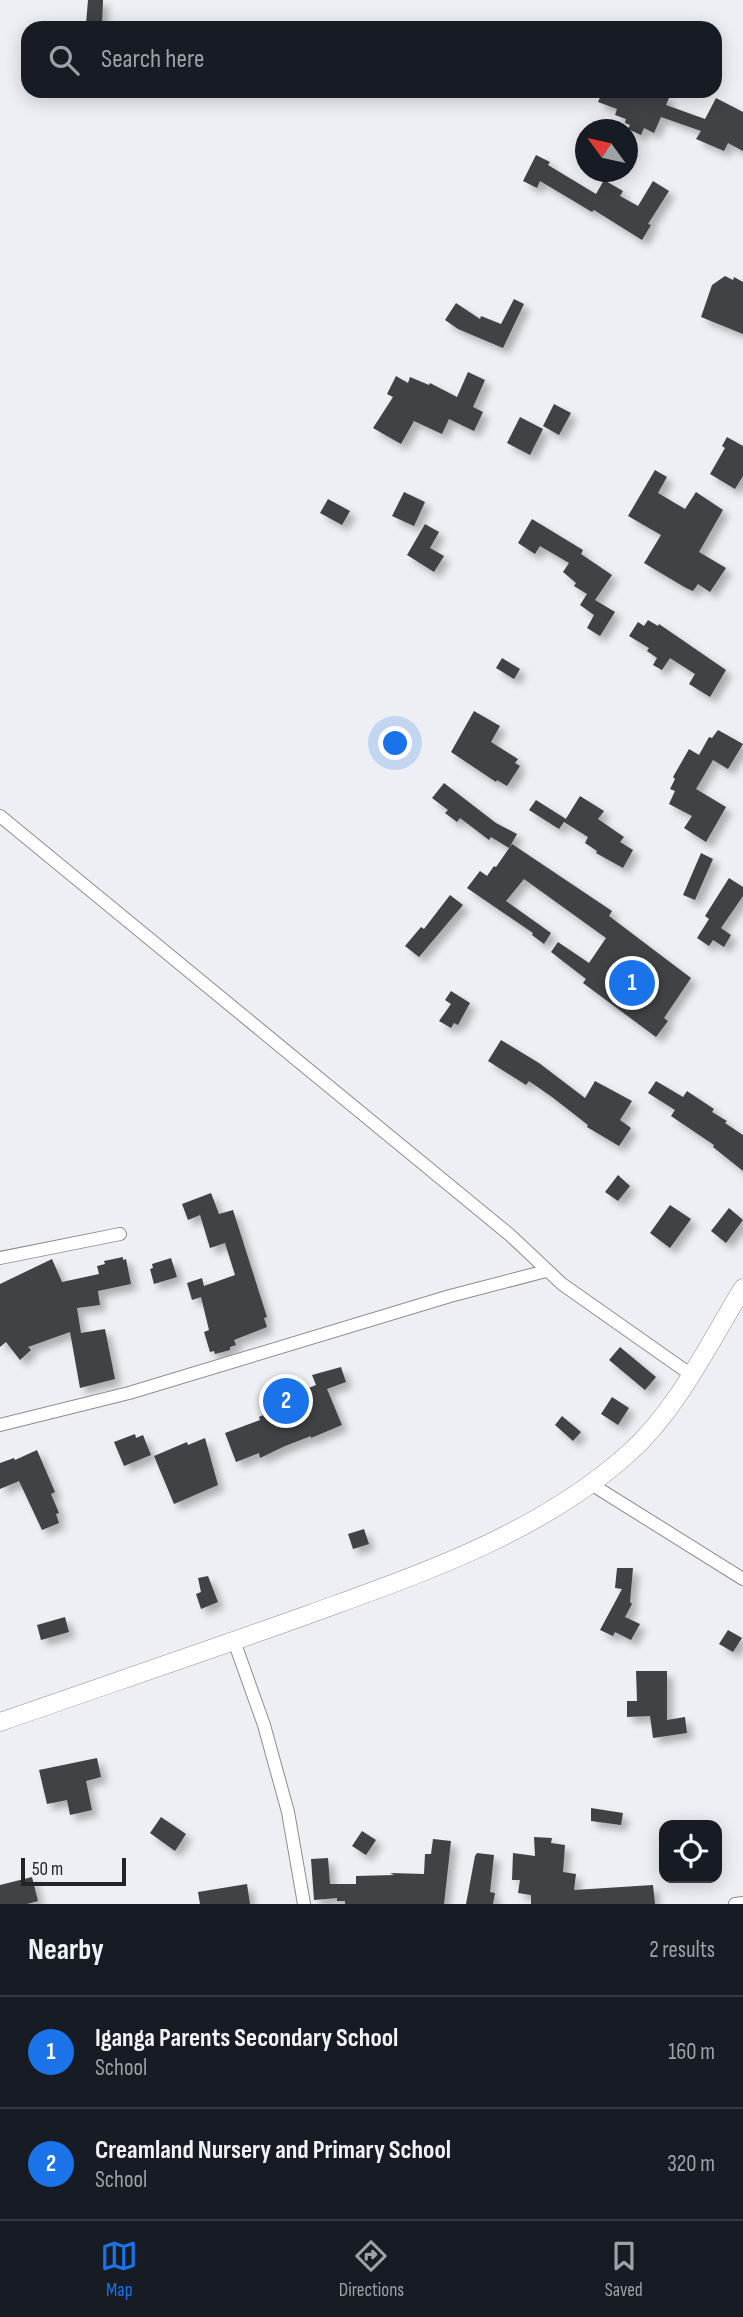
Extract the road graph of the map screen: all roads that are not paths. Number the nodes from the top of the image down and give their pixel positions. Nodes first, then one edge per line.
1 (0, 816) edge
2 (120, 1234) dead end
3 (0, 1258) edge
4 (546, 1271) junction
5 (743, 1288) edge
6 (690, 1374) junction
7 (0, 1425) edge
8 (591, 1484) junction
9 (743, 1579) edge
10 (234, 1641) junction
11 (0, 1722) edge
12 (743, 1903) edge
13 (304, 1904) edge
14 (735, 1904) edge

1 - 4 street
2 - 3 street
4 - 6 street
4 - 7 street
5 - 6 main road
6 - 8 main road
8 - 9 street
8 - 10 main road
10 - 11 main road
10 - 13 street
12 - 14 street

